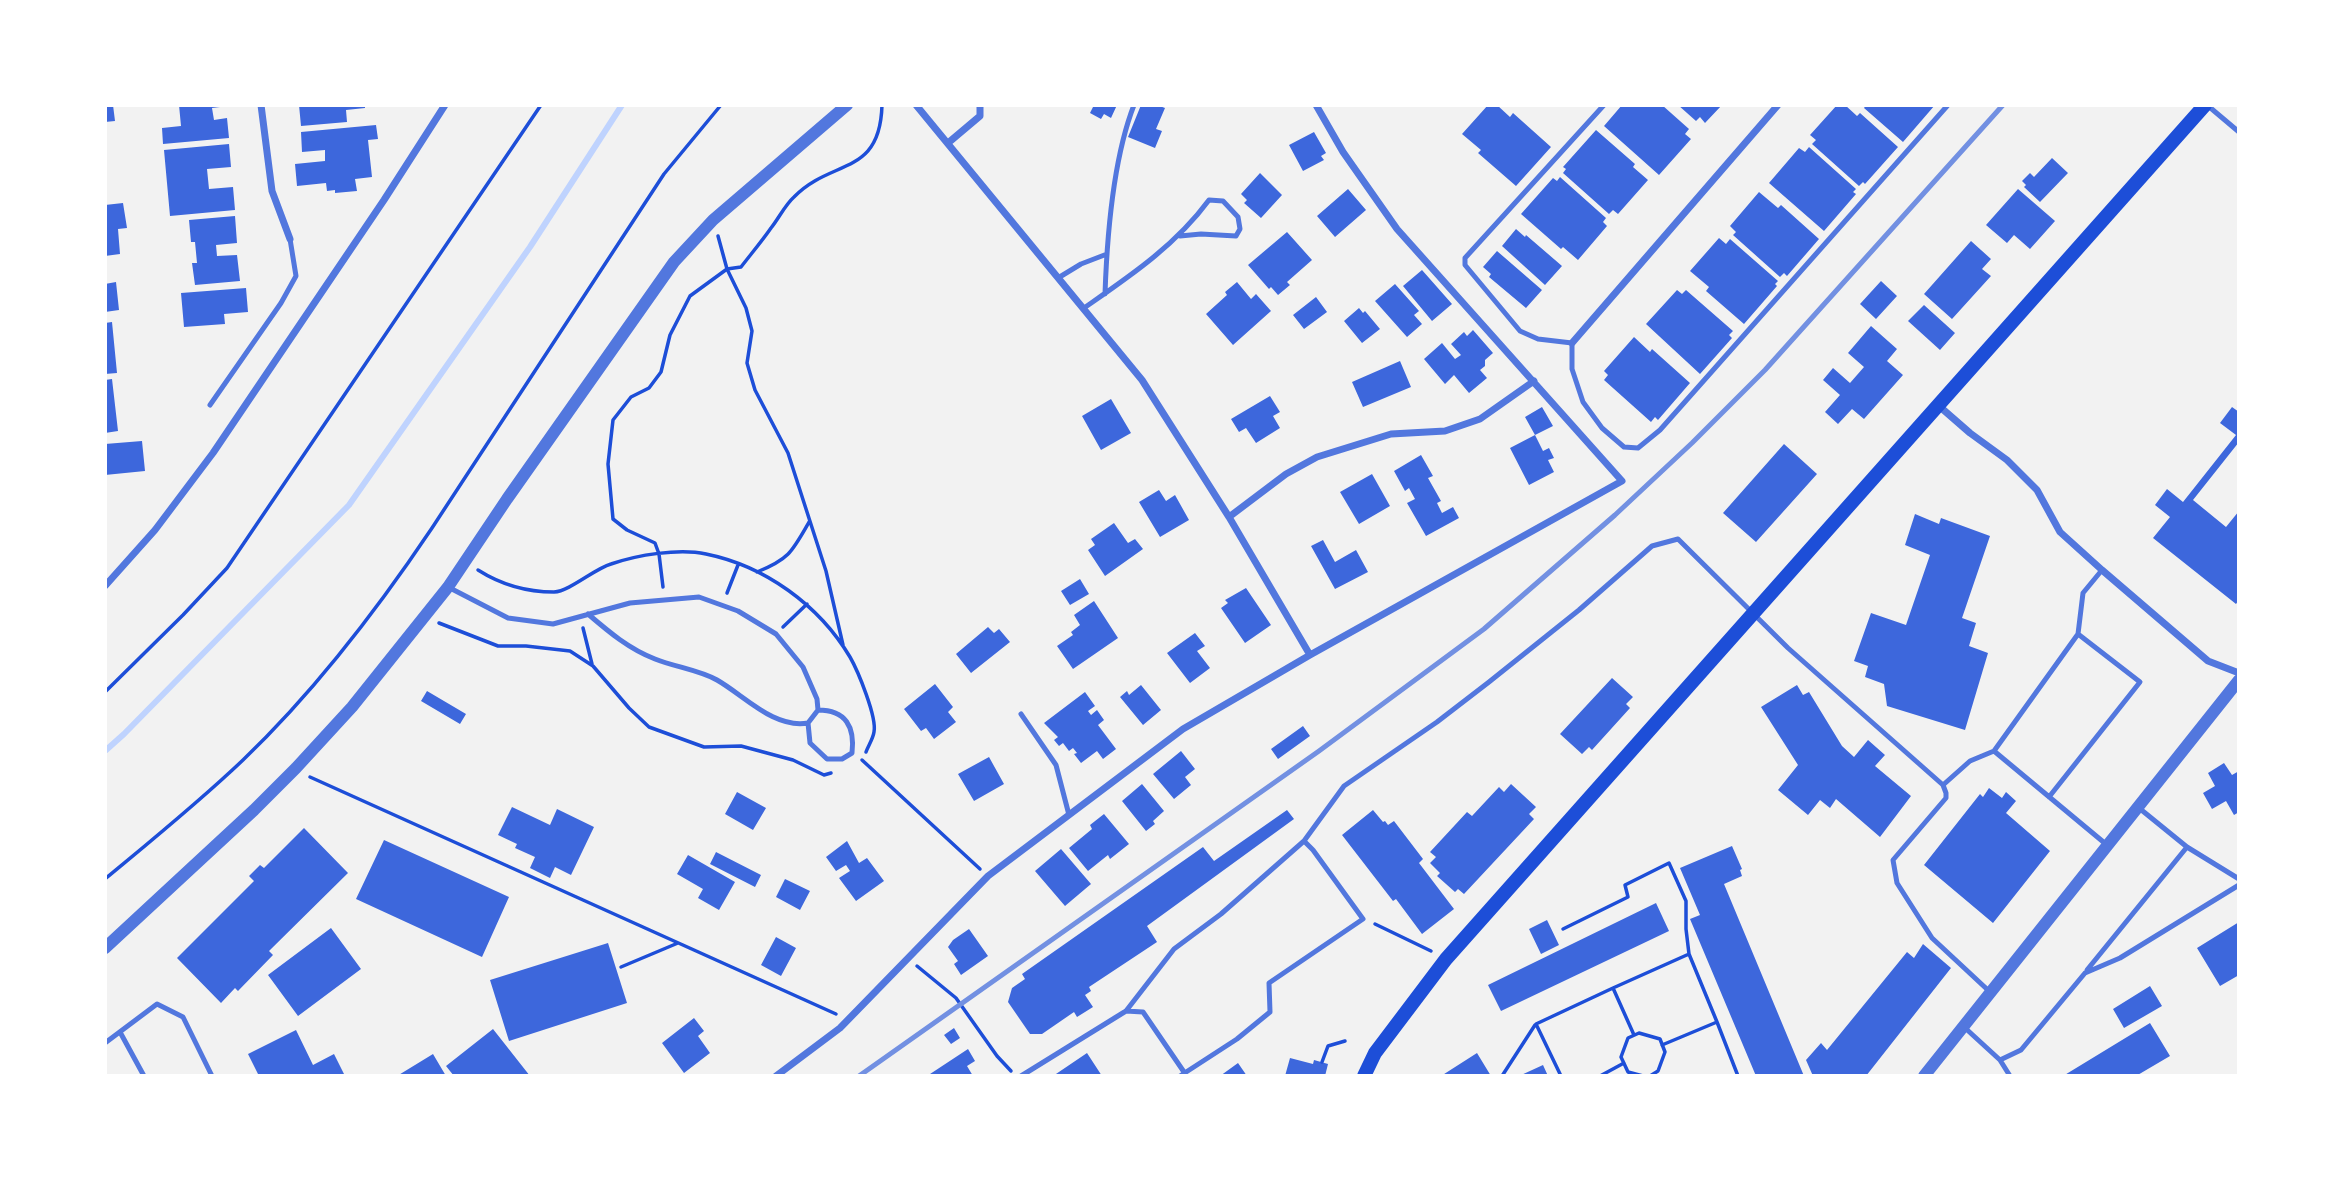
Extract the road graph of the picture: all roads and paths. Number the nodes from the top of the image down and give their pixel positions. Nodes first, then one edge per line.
1 (261, 105) edge
2 (445, 105) edge
3 (541, 105) edge
4 (720, 105) edge
5 (847, 105) edge
6 (882, 105) edge
7 (916, 105) edge
8 (980, 105) edge
9 (1134, 105) edge
10 (1316, 105) edge
11 (1604, 105) edge
12 (1778, 105) edge
13 (1948, 105) edge
14 (2206, 105) edge
15 (2239, 132) edge
16 (948, 144) junction
17 (713, 220) junction
18 (1180, 236) junction
19 (290, 239) joint
20 (1107, 254) junction
21 (727, 269) junction
22 (1058, 278) junction
23 (1105, 294) junction
24 (1084, 308) junction
25 (1572, 343) junction
26 (1534, 381) junction
27 (210, 405) dead end
28 (1939, 406) junction
29 (1229, 517) junction
30 (810, 521) junction
31 (738, 565) dead end
32 (2102, 570) junction
33 (757, 572) dead end
34 (105, 586) edge
35 (448, 587) junction
36 (664, 600) junction
37 (807, 604) dead end
38 (722, 605) junction
39 (1754, 613) junction
40 (588, 614) junction
41 (580, 616) junction
42 (776, 634) junction
43 (2078, 634) junction
44 (844, 647) dead end
45 (1310, 655) junction
46 (593, 666) dead end
47 (2239, 673) edge
48 (2239, 680) edge
49 (105, 692) edge
50 (818, 710) junction
51 (1021, 714) dead end
52 (808, 723) junction
53 (1994, 751) junction
54 (852, 753) junction
55 (296, 768) junction
56 (1942, 785) junction
57 (2049, 797) junction
58 (2138, 807) junction
59 (1069, 815) junction
60 (1304, 841) junction
61 (2107, 845) junction
62 (2187, 847) junction
63 (988, 876) junction
64 (105, 878) edge
65 (2239, 879) edge
66 (2239, 885) edge
67 (1363, 919) junction
68 (1563, 929) dead end
69 (678, 943) junction
70 (105, 948) edge
71 (1689, 954) junction
72 (908, 957) junction
73 (1447, 959) junction
74 (621, 967) dead end
75 (2085, 973) junction
76 (1614, 988) junction
77 (1991, 992) junction
78 (1126, 1011) junction
79 (847, 1019) junction
80 (1717, 1022) junction
81 (1536, 1024) junction
82 (1964, 1027) junction
83 (120, 1032) junction
84 (1634, 1035) junction
85 (1345, 1041) dead end
86 (105, 1043) edge
87 (1662, 1045) junction
88 (2000, 1060) junction
89 (1322, 1062) dead end
90 (1624, 1063) junction
91 (1182, 1074) edge
92 (144, 1076) edge
93 (212, 1076) edge
94 (776, 1076) edge
95 (1016, 1076) edge
96 (1021, 1076) edge
97 (1364, 1076) edge
98 (1502, 1076) edge
99 (1561, 1076) edge
100 (1600, 1076) edge
101 (1643, 1076) edge
102 (1651, 1076) edge
103 (1738, 1076) edge
104 (1924, 1076) edge
105 (2010, 1076) edge

1 - 19 street
2 - 34 street
3 - 49 path
4 - 64 path
5 - 17 street
6 - 21 path
7 - 16 street
8 - 16 street
9 - 20 lane
10 - 26 street
11 - 25 lane
12 - 25 street
13 - 25 lane
14 - 15 lane
14 - 28 main road
16 - 22 street
17 - 21 path
17 - 35 street
18 - 18 lane
18 - 23 lane
19 - 27 lane
20 - 22 lane
20 - 23 lane
21 - 30 path
21 - 36 path
22 - 24 street
23 - 24 lane
24 - 29 street
26 - 29 street
26 - 45 street
28 - 32 street
28 - 39 main road
29 - 45 street
30 - 33 path
30 - 44 path
31 - 38 path
32 - 43 lane
32 - 47 street
35 - 41 lane
35 - 55 street
36 - 38 lane
36 - 40 lane
37 - 42 path
38 - 42 lane
39 - 56 lane
39 - 60 lane
39 - 73 main road
40 - 41 lane
40 - 52 lane
41 - 46 path
42 - 50 lane
43 - 53 lane
43 - 57 lane
45 - 59 street
48 - 58 street
50 - 52 lane
50 - 54 lane
51 - 59 lane
52 - 54 lane
53 - 56 lane
53 - 57 lane
54 - 63 path
55 - 69 path
55 - 70 street
56 - 77 lane
57 - 61 lane
58 - 61 street
58 - 62 lane
59 - 63 street
60 - 67 lane
60 - 78 lane
61 - 77 street
62 - 65 lane
62 - 75 lane
63 - 72 street
66 - 75 lane
67 - 73 path
67 - 91 lane
68 - 71 path
69 - 74 path
69 - 79 path
71 - 76 path
71 - 80 path
72 - 79 street
72 - 95 path
73 - 97 main road
75 - 88 lane
76 - 81 path
76 - 84 path
77 - 82 street
78 - 91 lane
78 - 96 lane
79 - 94 street
80 - 87 path
80 - 103 path
81 - 98 path
81 - 99 path
82 - 88 lane
82 - 104 street
83 - 86 lane
83 - 92 lane
83 - 93 lane
84 - 87 path
84 - 90 path
85 - 89 path
87 - 102 path
88 - 105 lane
90 - 100 path
90 - 101 path

